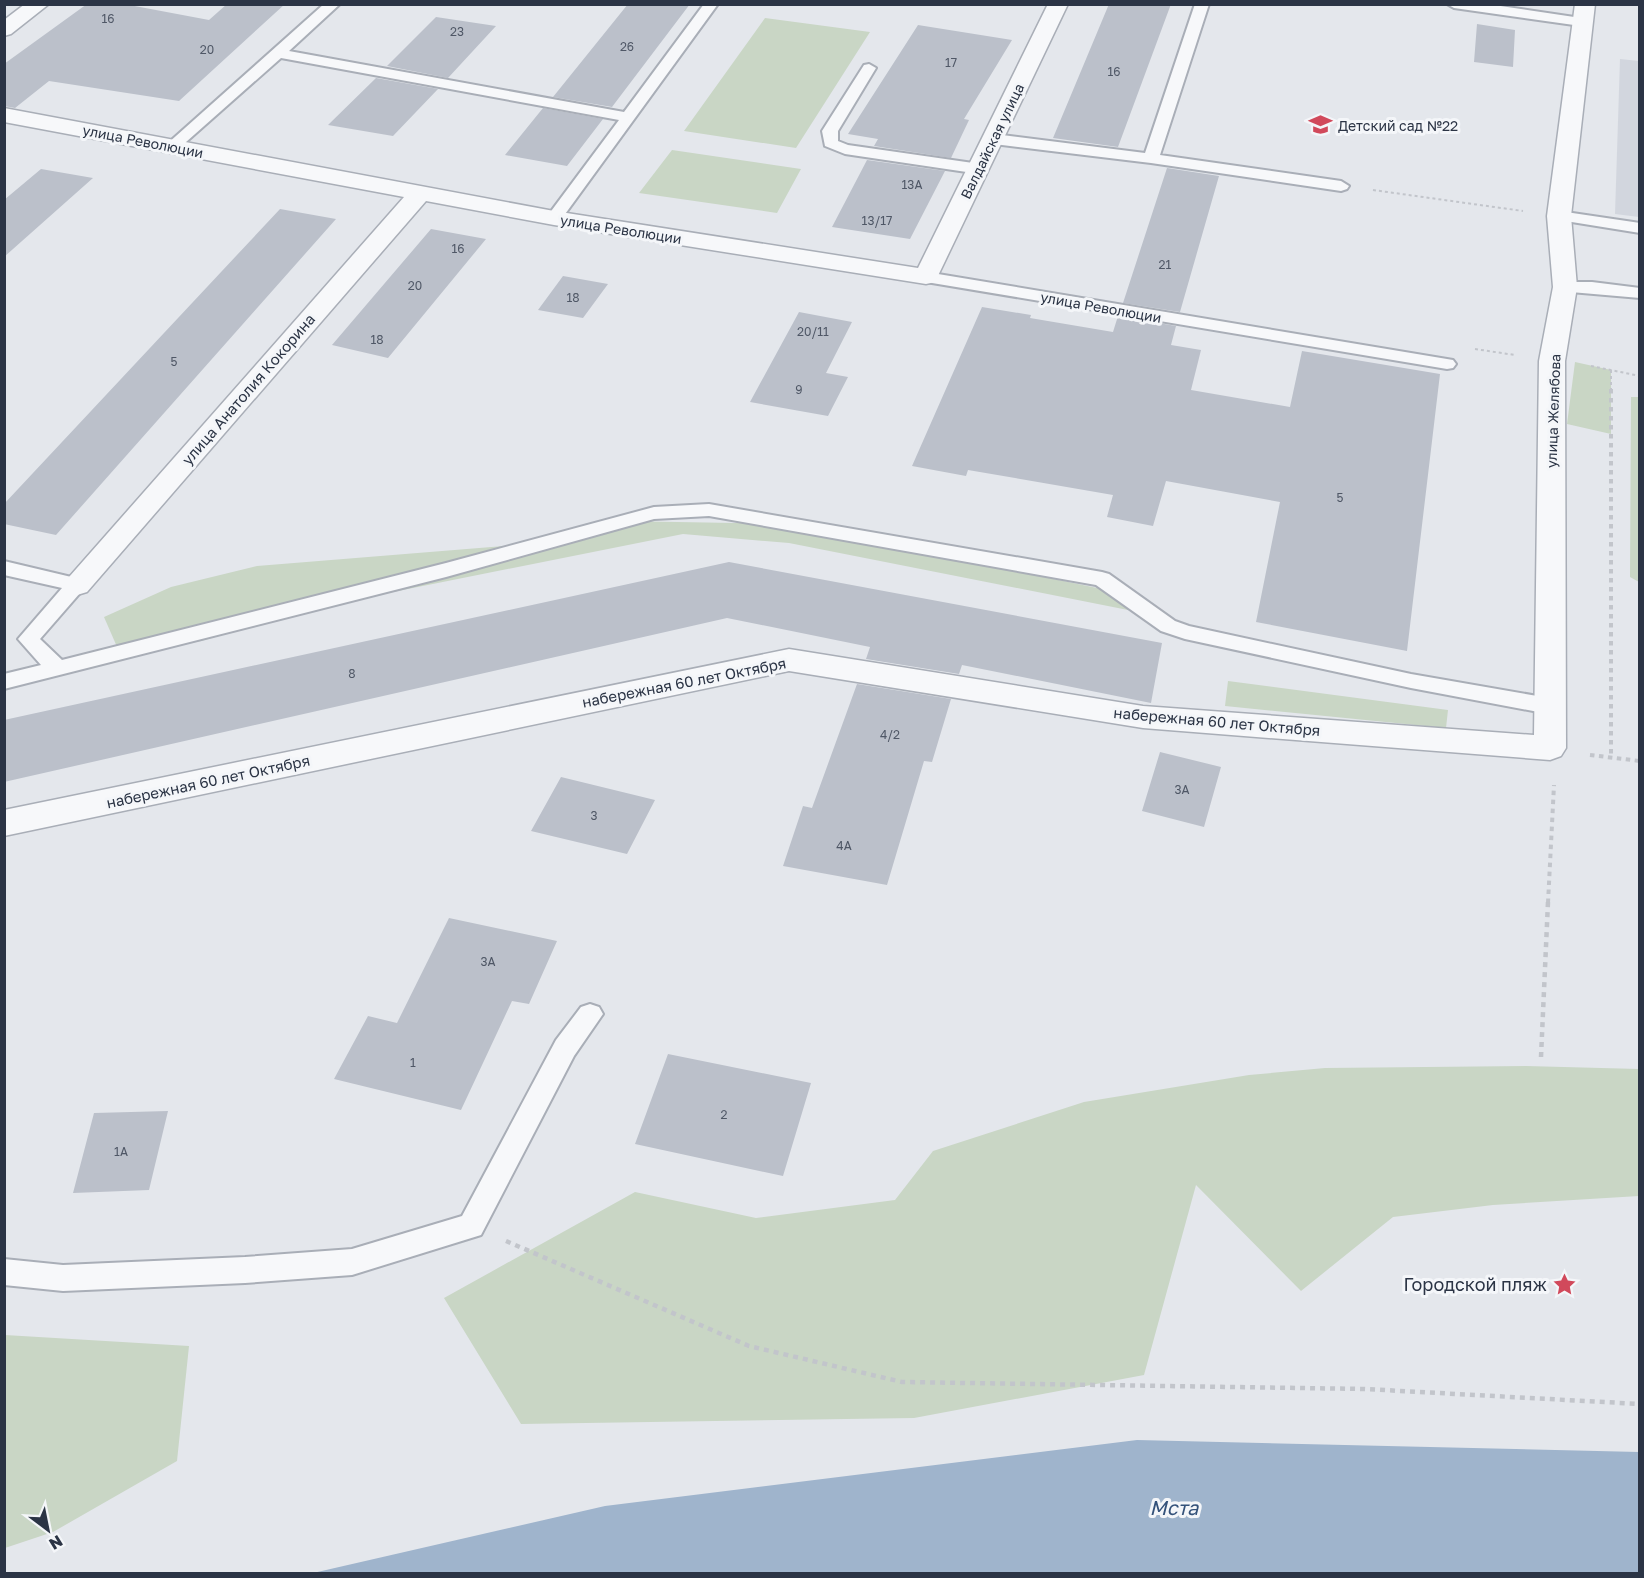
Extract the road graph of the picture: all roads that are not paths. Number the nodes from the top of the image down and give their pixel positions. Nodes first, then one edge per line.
1 (39, 4) edge
2 (333, 4) edge
3 (711, 4) edge
4 (1058, 4) edge
5 (1202, 4) edge
6 (1454, 4) edge
7 (1583, 13) edge
8 (4, 30) edge
9 (278, 53) junction
10 (869, 68) dead end
11 (4, 115) edge
12 (629, 117) junction
13 (994, 139) junction
14 (172, 147) junction
15 (1151, 158) junction
16 (980, 169) junction
17 (1341, 186) road end
18 (419, 194) junction
19 (1559, 216) junction
20 (554, 218) junction
21 (1640, 228) edge
22 (926, 278) junction
23 (1565, 287) junction
24 (1640, 293) edge
25 (1448, 364) dead end
26 (4, 568) edge
27 (77, 585) junction
28 (58, 669) junction
29 (4, 682) edge
30 (1549, 706) junction
31 (1552, 750) joint
32 (4, 824) edge
33 (590, 1014) dead end
34 (4, 1272) edge

1 - 8 street
2 - 9 lane
3 - 12 lane
4 - 13 street, Валдайская улица
5 - 15 lane
6 - 7 lane
7 - 19 street, улица Желябова
9 - 12 lane
9 - 14 lane
10 - 16 lane
11 - 14 street, улица Революции
12 - 20 lane
13 - 15 lane
13 - 16 street, Валдайская улица
14 - 18 street, улица Революции
15 - 17 lane
16 - 22 street, Валдайская улица
18 - 20 street, улица Революции
18 - 27 street, улица Анатолия Кокорина
19 - 21 lane
19 - 23 street, улица Желябова
20 - 22 street, улица Революции
22 - 25 lane, улица Революции
23 - 24 lane
23 - 30 street, улица Желябова
26 - 27 lane
27 - 28 lane
28 - 29 lane
28 - 30 lane
30 - 31 street, улица Желябова
31 - 32 street, набережная 60 лет Октября
33 - 34 lane

